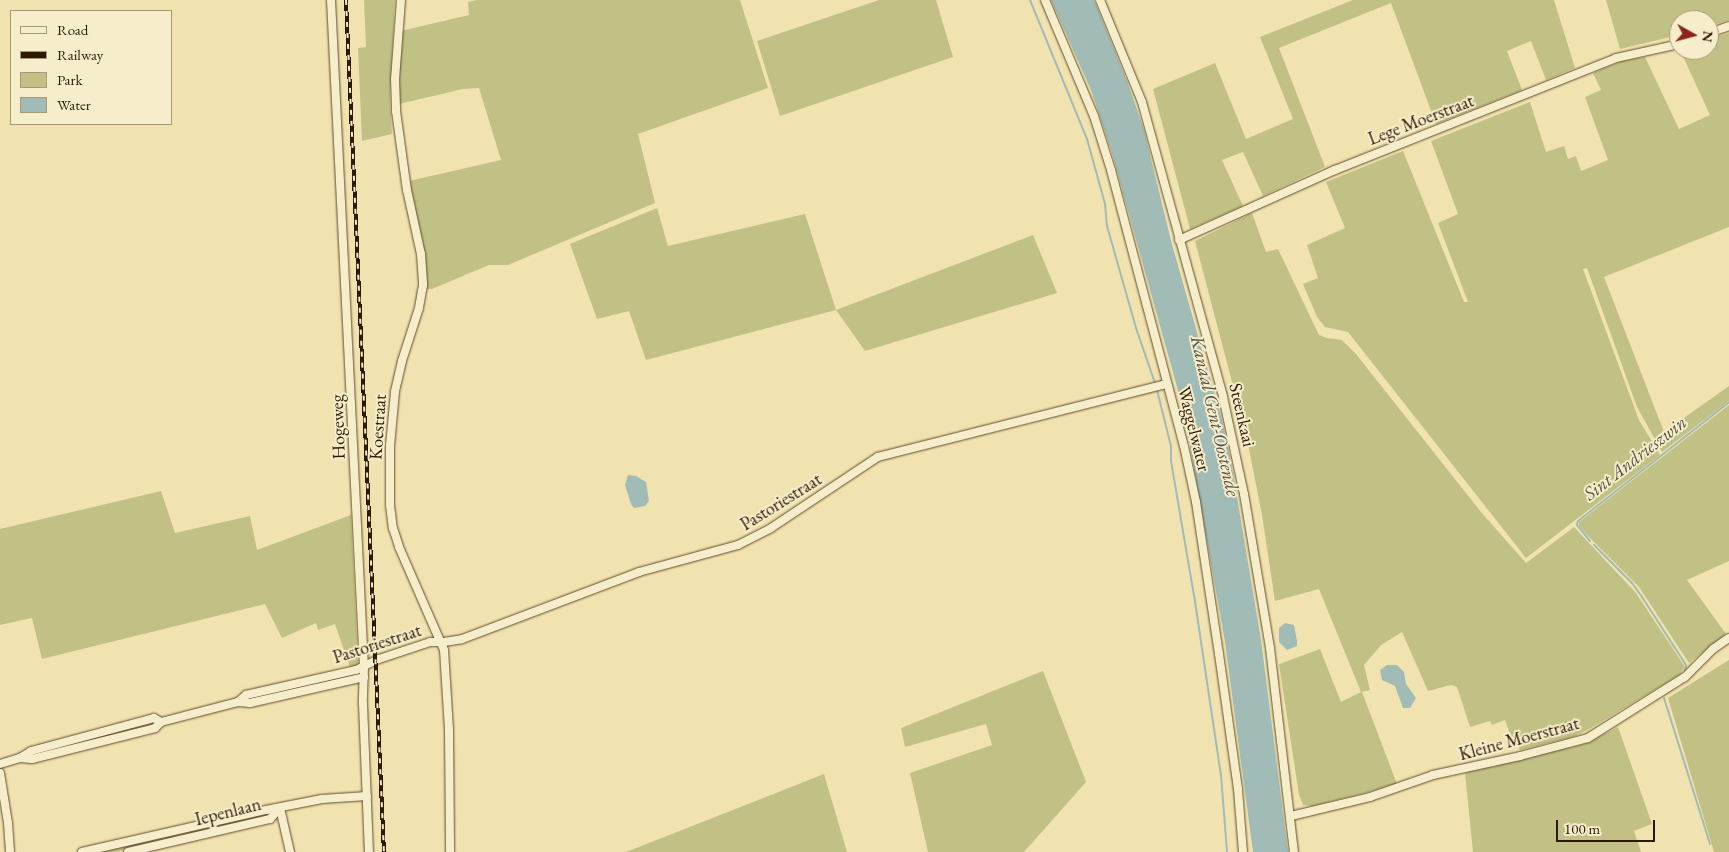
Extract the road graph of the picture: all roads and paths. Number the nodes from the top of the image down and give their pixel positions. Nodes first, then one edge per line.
1 (331, 0) edge
2 (401, 0) edge
3 (1045, 0) edge
4 (1100, 0) edge
5 (1669, 46) edge
6 (1179, 240) junction
7 (1160, 385) junction
8 (1729, 638) edge
9 (439, 642) junction
10 (364, 667) junction
11 (364, 677) junction
12 (326, 680) junction
13 (290, 684) junction
14 (292, 692) junction
15 (238, 702) junction
16 (161, 722) junction
17 (90, 735) junction
18 (92, 744) junction
19 (20, 758) junction
20 (0, 764) edge
21 (0, 773) edge
22 (367, 796) junction
23 (280, 808) junction
24 (1291, 816) junction
25 (178, 830) junction
26 (180, 840) junction
27 (10, 852) edge
28 (82, 852) edge
29 (128, 852) edge
30 (290, 852) edge
31 (369, 852) edge
32 (450, 852) edge
33 (1243, 852) edge
34 (1294, 852) edge

1 - 10 street, Hogeweg
2 - 9 street, Koestraat
3 - 7 street, Waggelwater
4 - 6 street, Steenkaai
5 - 6 street, Lege Moerstraat
6 - 24 street, Steenkaai
7 - 9 street, Pastoriestraat
7 - 33 street, Waggelwater
8 - 24 street, Kleine Moerstraat
9 - 10 street, Pastoriestraat
9 - 32 street, Koestraat
10 - 11 street, Hogeweg
10 - 12 street, Pastoriestraat
11 - 12 street, Pastoriestraat
11 - 22 street, Hogeweg
12 - 13 street, Pastoriestraat
12 - 14 street, Pastoriestraat
13 - 14 street
13 - 15 street, Pastoriestraat
14 - 15 street, Pastoriestraat
15 - 16 street, Pastoriestraat
16 - 17 street, Pastoriestraat
16 - 18 street, Pastoriestraat
17 - 18 street
17 - 19 street, Pastoriestraat
18 - 19 street, Pastoriestraat
19 - 20 street, Pastoriestraat
21 - 27 street
22 - 23 street, Iepenlaan
22 - 31 street, Hogeweg
23 - 25 street, Iepenlaan
23 - 26 street, Iepenlaan
23 - 30 street
24 - 34 street, Steenkaai
25 - 26 street, Iepenlaan
25 - 28 street, Iepenlaan
26 - 29 street, Iepenlaan

